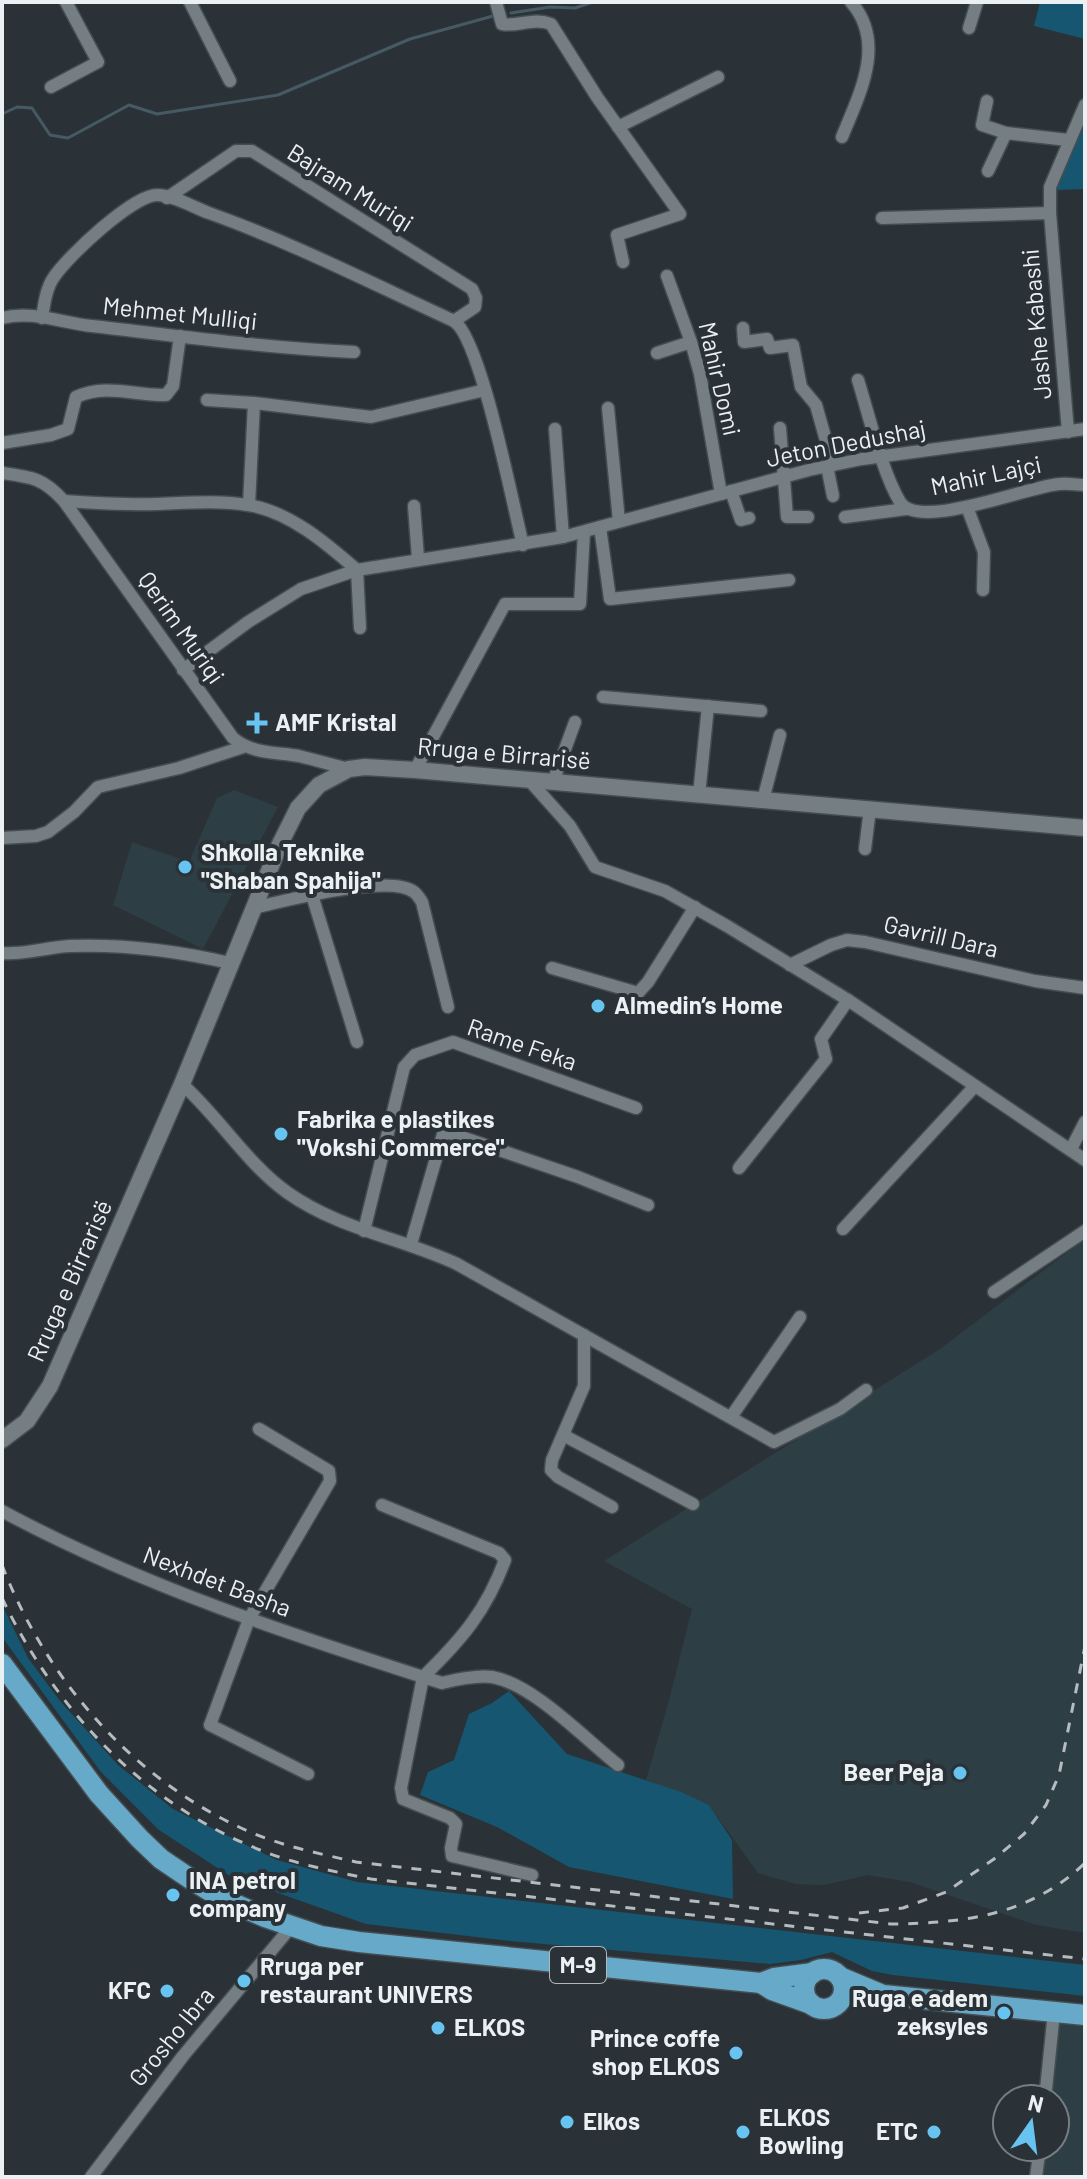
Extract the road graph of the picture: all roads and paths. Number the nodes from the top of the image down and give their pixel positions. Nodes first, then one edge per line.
1 (66, 2) edge
2 (190, 2) edge
3 (496, 2) edge
4 (851, 2) edge
5 (977, 2) edge
6 (969, 28) dead end
7 (718, 77) dead end
8 (230, 81) dead end
9 (51, 87) dead end
10 (987, 101) dead end
11 (1085, 105) edge
12 (618, 127) junction
13 (1006, 133) junction
14 (842, 137) dead end
15 (1068, 140) junction
16 (988, 171) dead end
17 (167, 198) junction
18 (1050, 213) junction
19 (882, 218) dead end
20 (623, 262) dead end
21 (667, 276) dead end
22 (2, 318) edge
23 (42, 318) junction
24 (454, 321) junction
25 (743, 328) dead end
26 (180, 336) junction
27 (691, 342) junction
28 (354, 352) dead end
29 (657, 353) dead end
30 (858, 380) dead end
31 (485, 390) junction
32 (207, 400) dead end
33 (254, 403) junction
34 (608, 408) dead end
35 (780, 428) dead end
36 (555, 429) dead end
37 (1085, 429) edge
38 (1068, 432) junction
39 (2, 443) edge
40 (881, 456) junction
41 (830, 466) junction
42 (2, 473) edge
43 (784, 477) junction
44 (1085, 485) edge
45 (726, 492) junction
46 (833, 496) dead end
47 (64, 501) junction
48 (249, 505) junction
49 (414, 506) dead end
50 (967, 507) junction
51 (906, 509) junction
52 (808, 517) dead end
53 (845, 517) dead end
54 (749, 518) dead end
55 (619, 521) junction
56 (600, 527) junction
57 (584, 532) junction
58 (563, 537) junction
59 (523, 545) junction
60 (418, 558) junction
61 (357, 570) junction
62 (789, 580) dead end
63 (983, 590) dead end
64 (360, 628) dead end
65 (183, 670) junction
66 (603, 697) dead end
67 (708, 706) junction
68 (761, 711) dead end
69 (575, 722) dead end
70 (780, 735) dead end
71 (243, 747) junction
72 (349, 769) junction
73 (415, 770) junction
74 (529, 780) junction
75 (553, 782) junction
76 (699, 795) junction
77 (763, 800) junction
78 (870, 809) junction
79 (1085, 828) edge
80 (2, 838) edge
81 (865, 849) dead end
82 (312, 895) junction
83 (695, 907) junction
84 (253, 908) junction
85 (2, 953) edge
86 (230, 963) junction
87 (790, 965) junction
88 (552, 968) dead end
89 (1085, 988) edge
90 (848, 1000) junction
91 (448, 1007) dead end
92 (357, 1042) dead end
93 (182, 1084) junction
94 (975, 1086) junction
95 (636, 1108) dead end
96 (1085, 1122) edge
97 (1071, 1149) junction
98 (1085, 1160) edge
99 (739, 1168) dead end
100 (648, 1205) dead end
101 (843, 1229) dead end
102 (364, 1231) junction
103 (1085, 1231) edge
104 (411, 1244) junction
105 (994, 1292) dead end
106 (800, 1317) dead end
107 (584, 1335) junction
108 (866, 1390) dead end
109 (731, 1417) junction
110 (259, 1429) dead end
111 (563, 1435) junction
112 (2, 1440) edge
113 (693, 1504) dead end
114 (382, 1505) dead end
115 (612, 1507) dead end
116 (2, 1511) edge
117 (249, 1619) junction
118 (2, 1664) edge
119 (423, 1677) junction
120 (618, 1765) dead end
121 (308, 1774) dead end
122 (532, 1875) dead end
123 (291, 1927) junction
124 (813, 1973) junction
125 (840, 1977) junction
126 (761, 1983) junction
127 (883, 1995) junction
128 (811, 2004) junction
129 (838, 2004) junction
130 (1054, 2012) junction
131 (1085, 2015) edge
132 (1047, 2083) edge
133 (91, 2177) edge

1 - 9 street
2 - 8 street
3 - 12 street
4 - 14 street
5 - 6 street
7 - 12 street
10 - 13 street
11 - 15 street, Jashe Kabashi
12 - 20 street
13 - 15 street
13 - 16 street
15 - 18 street, Jashe Kabashi
17 - 23 street, Bajram Muriqi
17 - 24 street
17 - 24 street, Bajram Muriqi
18 - 19 street, Jashe Kabashi
18 - 38 street, Jashe Kabashi
21 - 27 street, Mahir Domi
22 - 23 street, Mehmet Mulliqi
23 - 26 street, Mehmet Mulliqi
24 - 31 street
25 - 41 street
26 - 28 street, Mehmet Mulliqi
26 - 39 street
27 - 29 street
27 - 45 street, Mahir Domi
30 - 40 street, Mahir Lajçi
31 - 33 street
31 - 59 street
32 - 33 street
33 - 48 street
34 - 55 street
35 - 43 street
36 - 58 street
37 - 38 street, Jeton Dedushaj
38 - 40 street, Jeton Dedushaj
40 - 41 street, Jeton Dedushaj
40 - 51 street, Mahir Lajçi
41 - 43 street, Jeton Dedushaj
41 - 46 street
42 - 47 street, Qerim Muriqi
43 - 45 street, Jeton Dedushaj
43 - 52 street
44 - 50 street, Mahir Lajçi
45 - 54 street
45 - 55 street, Jeton Dedushaj
47 - 48 street
47 - 65 street, Qerim Muriqi
48 - 61 street
49 - 60 street
50 - 51 street, Mahir Lajçi
50 - 63 street
51 - 53 street
55 - 56 street, Jeton Dedushaj
56 - 57 street, Jeton Dedushaj
56 - 62 street
57 - 58 street, Jeton Dedushaj
57 - 73 street
58 - 59 street, Jeton Dedushaj
59 - 60 street, Jeton Dedushaj
60 - 61 street, Jeton Dedushaj
61 - 64 street
61 - 65 street, Jeton Dedushaj
65 - 71 street, Qerim Muriqi
66 - 67 street
67 - 68 street
67 - 76 street
69 - 75 street
70 - 77 street
71 - 72 street
71 - 80 street
72 - 73 street, Rruga e Birrarisë
72 - 84 street, Rruga e Birrarisë
73 - 74 street, Rruga e Birrarisë
74 - 75 street, Rruga e Birrarisë
74 - 83 street
75 - 76 street, Rruga e Birrarisë
76 - 77 street, Rruga e Birrarisë
77 - 78 street, Rruga e Birrarisë
78 - 79 street, Rruga e Birrarisë
78 - 81 street
82 - 84 street
82 - 91 street
82 - 92 street
83 - 87 street
83 - 88 street
84 - 86 street, Rruga e Birrarisë
85 - 86 street
86 - 93 street, Rruga e Birrarisë
87 - 89 street, Gavrill Dara
87 - 90 street
90 - 94 street
90 - 99 street
93 - 102 street
93 - 112 street, Rruga e Birrarisë
94 - 97 street
94 - 101 street
95 - 102 street, Rame Feka
96 - 97 street
97 - 98 street
100 - 104 street
102 - 104 street
103 - 105 street
104 - 107 street
106 - 109 street
107 - 109 street
107 - 111 street
108 - 109 street
110 - 117 street
111 - 113 street
111 - 115 street
114 - 119 street
116 - 117 street, Nexhdet Basha
117 - 119 street, Nexhdet Basha
117 - 121 street
118 - 123 main road, M-9
119 - 120 street, Nexhdet Basha
119 - 122 street
123 - 126 main road, M-9
123 - 133 street, Grosho Ibra
124 - 125 main road, M-9
124 - 126 main road, M-9
124 - 128 main road
125 - 127 main road, M-9
125 - 129 main road
126 - 128 main road, M-9
127 - 129 main road, M-9
127 - 130 main road, M-9
128 - 129 main road, M-9
130 - 131 main road, M-9
130 - 132 street

